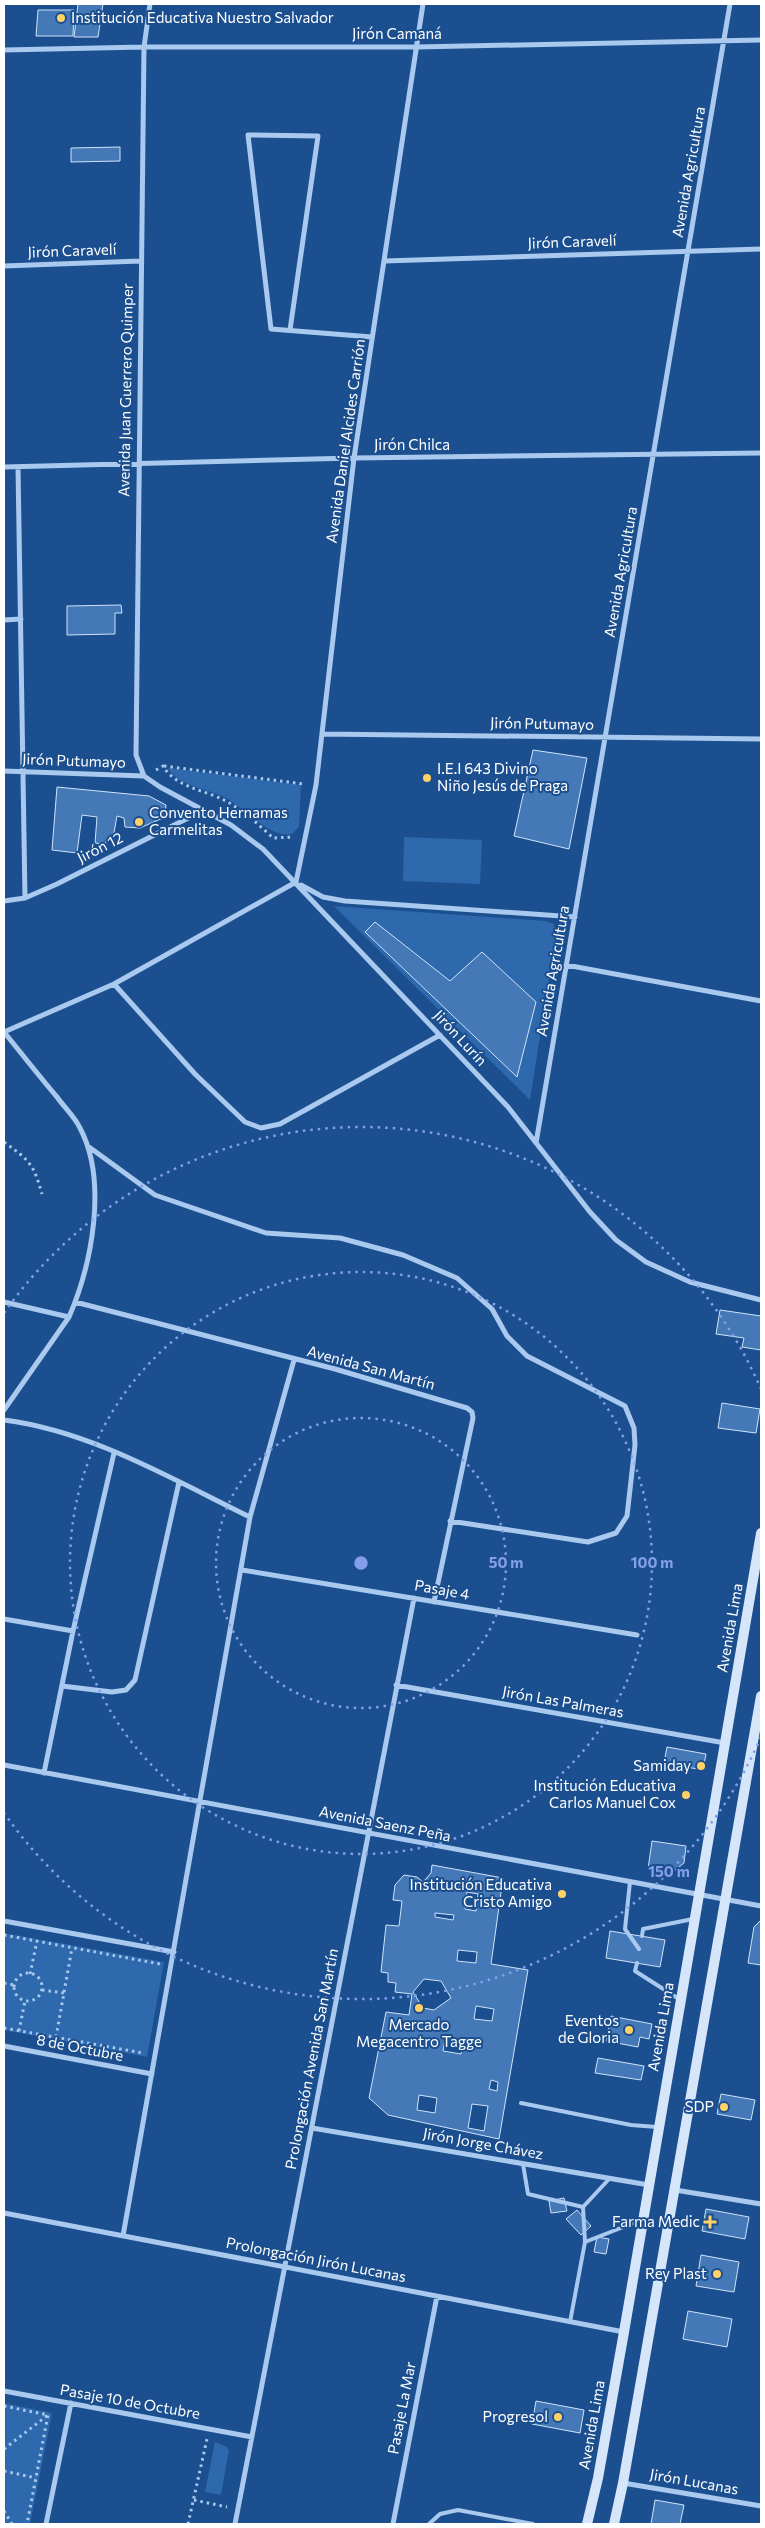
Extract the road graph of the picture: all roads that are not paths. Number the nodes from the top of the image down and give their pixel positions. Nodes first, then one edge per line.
1 (150, 4) edge
2 (424, 4) edge
3 (730, 4) edge
4 (761, 40) edge
5 (724, 41) junction
6 (144, 47) junction
7 (417, 47) junction
8 (4, 50) edge
9 (761, 249) edge
10 (688, 251) junction
11 (384, 261) junction
12 (140, 262) junction
13 (4, 266) edge
14 (290, 330) junction
15 (372, 337) junction
16 (761, 453) edge
17 (654, 456) junction
18 (354, 458) junction
19 (138, 465) junction
20 (4, 467) edge
21 (18, 467) junction
22 (21, 619) junction
23 (4, 620) edge
24 (324, 734) junction
25 (606, 737) junction
26 (761, 739) edge
27 (4, 771) edge
28 (23, 771) junction
29 (144, 776) junction
30 (204, 810) junction
31 (296, 882) junction
32 (25, 898) junction
33 (4, 901) edge
34 (575, 917) junction
35 (566, 966) junction
36 (114, 984) junction
37 (761, 1001) edge
38 (4, 1032) edge
39 (440, 1035) junction
40 (536, 1143) junction
41 (89, 1148) junction
42 (761, 1300) edge
43 (4, 1302) edge
44 (75, 1302) junction
45 (69, 1316) junction
46 (294, 1360) junction
47 (4, 1410) edge
48 (4, 1420) edge
49 (114, 1453) junction
50 (179, 1482) junction
51 (250, 1518) junction
52 (450, 1521) junction
53 (761, 1533) edge
54 (242, 1570) junction
55 (414, 1598) junction
56 (434, 1602) junction
57 (4, 1619) edge
58 (73, 1631) junction
59 (637, 1636) dead end
60 (396, 1685) junction
61 (62, 1686) junction
62 (761, 1696) edge
63 (726, 1743) junction
64 (4, 1765) edge
65 (44, 1773) junction
66 (200, 1802) junction
67 (369, 1834) junction
68 (630, 1882) junction
69 (698, 1895) junction
70 (724, 1899) junction
71 (761, 1906) edge
72 (695, 1918) junction
73 (4, 1921) edge
74 (642, 1936) dead end
75 (639, 1949) dead end
76 (174, 1952) junction
77 (637, 1963) dead end
78 (681, 2000) junction
79 (4, 2046) edge
80 (152, 2074) junction
81 (521, 2103) dead end
82 (659, 2127) junction
83 (312, 2128) junction
84 (523, 2164) junction
85 (610, 2178) junction
86 (649, 2185) junction
87 (675, 2190) junction
88 (761, 2204) edge
89 (583, 2207) junction
90 (4, 2213) edge
91 (643, 2219) junction
92 (123, 2236) junction
93 (585, 2242) junction
94 (285, 2267) junction
95 (437, 2296) junction
96 (570, 2322) junction
97 (624, 2332) junction
98 (4, 2391) edge
99 (70, 2404) junction
100 (252, 2437) junction
101 (623, 2483) junction
102 (761, 2506) edge
103 (46, 2524) edge
104 (235, 2524) edge
105 (392, 2524) edge
106 (429, 2524) edge
107 (533, 2524) edge
108 (587, 2524) edge
109 (614, 2524) edge

1 - 6 street, Avenida Juan Guerrero Quimper
2 - 7 street, Avenida Daniel Alcides Carrión
3 - 5 street, Avenida Agricultura
4 - 5 street, Jirón Camaná
5 - 7 street, Jirón Camaná
5 - 10 street, Avenida Agricultura
6 - 7 street, Jirón Camaná
6 - 8 street, Jirón Camaná
6 - 12 street, Avenida Juan Guerrero Quimper
7 - 11 street, Avenida Daniel Alcides Carrión
9 - 10 street, Jirón Caravelí
10 - 11 street, Jirón Caravelí
10 - 17 street, Avenida Agricultura
11 - 15 street, Avenida Daniel Alcides Carrión
12 - 13 street, Jirón Caravelí
12 - 19 street, Avenida Juan Guerrero Quimper
14 - 14 street
14 - 15 street
15 - 18 street, Avenida Daniel Alcides Carrión
16 - 17 street, Jirón Chilca
17 - 18 street, Jirón Chilca
17 - 25 street, Avenida Agricultura
18 - 19 street, Jirón Chilca
18 - 24 street, Avenida Daniel Alcides Carrión
19 - 21 street, Jirón Chilca
19 - 29 street, Avenida Juan Guerrero Quimper
20 - 21 street, Jirón Chilca
21 - 22 street
22 - 23 street
22 - 28 street
24 - 25 street, Jirón Putumayo
24 - 31 street, Avenida Daniel Alcides Carrión
25 - 26 street, Jirón Putumayo
25 - 34 street, Avenida Agricultura
27 - 28 street, Jirón Putumayo
28 - 29 street, Jirón Putumayo
28 - 32 street
29 - 30 street, Jirón Lurín
30 - 31 street, Jirón Lurín
30 - 32 street, Jirón 12
31 - 34 street
31 - 36 street
31 - 39 street, Jirón Lurín
32 - 33 street, Jirón 12
34 - 35 street, Avenida Agricultura
35 - 37 street
35 - 40 street, Avenida Agricultura
36 - 38 street
36 - 39 street
38 - 41 street
39 - 40 street, Jirón Lurín
40 - 42 street, Jirón Lurín
41 - 44 street
41 - 52 street
43 - 45 street
44 - 45 street
44 - 46 street, Avenida San Martín
45 - 47 street
46 - 51 street
46 - 52 street, Avenida San Martín
48 - 49 street
49 - 50 street
49 - 58 street
50 - 51 street
50 - 61 street
51 - 54 street
52 - 56 street, Avenida San Martín
53 - 63 main road, Avenida Lima
54 - 55 street, Pasaje 4
54 - 66 street
55 - 56 street, Pasaje 4
55 - 60 street, Prolongación Avenida San Martín
56 - 59 street, Pasaje 4
57 - 58 street
58 - 61 street
60 - 63 street, Jirón Las Palmeras
60 - 67 street, Prolongación Avenida San Martín
61 - 65 street
62 - 70 main road
63 - 69 main road, Avenida Lima
64 - 65 street, Avenida Saenz Peña
65 - 66 street, Avenida Saenz Peña
66 - 67 street, Avenida Saenz Peña
66 - 76 street
67 - 68 street, Avenida Saenz Peña
67 - 83 street, Prolongación Avenida San Martín
68 - 69 street, Avenida Saenz Peña
68 - 75 lane
69 - 70 street, Avenida Saenz Peña
69 - 72 main road, Avenida Lima
70 - 71 street, Avenida Saenz Peña
70 - 87 main road
72 - 74 lane
72 - 78 main road, Avenida Lima
73 - 76 street
76 - 80 street
77 - 78 lane
78 - 82 main road, Avenida Lima
79 - 80 street, 8 de Octubre
80 - 92 street
81 - 82 lane
82 - 86 main road, Avenida Lima
83 - 84 street, Jirón Jorge Chávez
83 - 94 street, Prolongación Avenida San Martín
84 - 85 street, Jirón Jorge Chávez
84 - 89 lane
85 - 86 street, Jirón Jorge Chávez
85 - 89 lane
86 - 91 main road, Avenida Lima
87 - 88 street
87 - 101 main road
89 - 93 lane
90 - 92 street, Prolongación Jirón Lucanas
91 - 93 lane
91 - 97 main road, Avenida Lima
92 - 94 street, Prolongación Jirón Lucanas
93 - 96 lane
94 - 95 street, Prolongación Jirón Lucanas
94 - 100 street, Prolongación Avenida San Martín
95 - 96 street, Prolongación Jirón Lucanas
95 - 105 street, Pasaje La Mar
96 - 97 street, Prolongación Jirón Lucanas
97 - 108 main road, Avenida Lima
98 - 99 street, Pasaje 10 de Octubre
99 - 100 street, Pasaje 10 de Octubre
99 - 103 street
100 - 104 street, Prolongación Avenida San Martín
101 - 102 street, Jirón Lucanas
101 - 109 main road
106 - 107 lane

